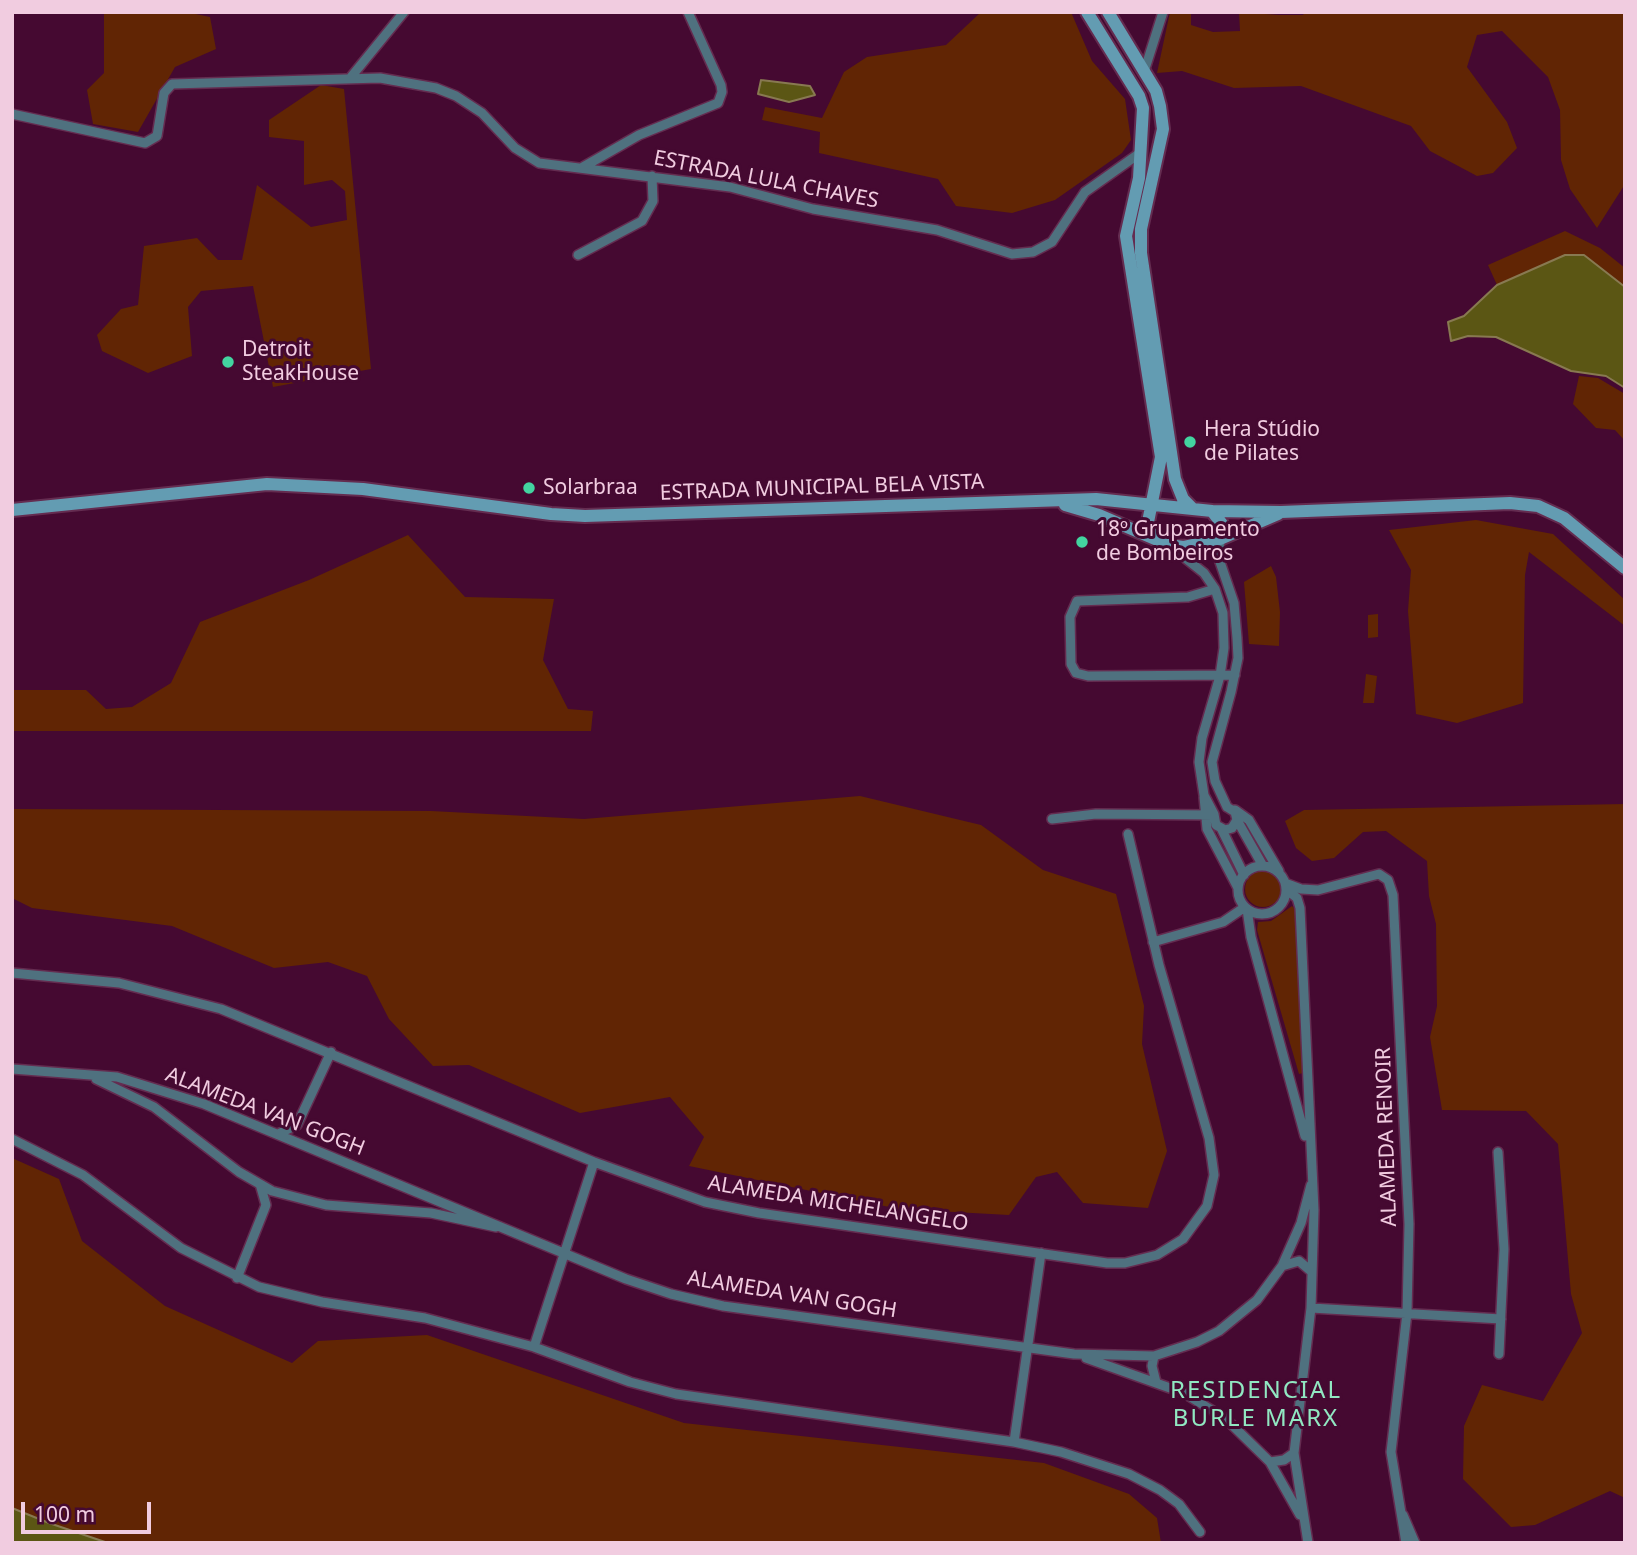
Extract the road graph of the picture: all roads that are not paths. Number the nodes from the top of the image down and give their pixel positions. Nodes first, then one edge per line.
1 (404, 12) edge
2 (688, 12) edge
3 (1087, 12) edge
4 (1108, 12) edge
5 (1163, 12) edge
6 (1144, 72) junction
7 (351, 77) junction
8 (1156, 90) junction
9 (1141, 102) junction
10 (1160, 106) junction
11 (12, 114) edge
12 (1140, 153) junction
13 (1124, 166) junction
14 (583, 167) junction
15 (652, 176) junction
16 (1139, 178) junction
17 (578, 255) dead end
18 (1047, 501) junction
19 (1150, 503) junction
20 (1425, 507) junction
21 (1192, 509) junction
22 (12, 510) edge
23 (1212, 511) junction
24 (1282, 512) junction
25 (1220, 540) junction
26 (1168, 545) junction
27 (1625, 568) edge
28 (1625, 578) edge
29 (1214, 589) junction
30 (1235, 675) junction
31 (1220, 676) junction
32 (1228, 807) junction
33 (1211, 815) junction
34 (1052, 820) dead end
35 (1237, 820) junction
36 (1222, 830) junction
37 (1128, 834) dead end
38 (1263, 866) junction
39 (1244, 875) junction
40 (1284, 883) junction
41 (1238, 888) junction
42 (1246, 908) junction
43 (1153, 942) junction
44 (12, 973) edge
45 (331, 1052) junction
46 (12, 1069) edge
47 (75, 1072) junction
48 (1308, 1077) junction
49 (1291, 1079) junction
50 (153, 1087) junction
51 (147, 1103) junction
52 (297, 1125) junction
53 (278, 1134) junction
54 (12, 1139) edge
55 (304, 1144) junction
56 (1498, 1152) dead end
57 (594, 1162) junction
58 (1310, 1162) junction
59 (260, 1184) junction
60 (1311, 1185) junction
61 (283, 1194) junction
62 (434, 1199) junction
63 (266, 1205) junction
64 (431, 1213) junction
65 (514, 1231) junction
66 (565, 1253) junction
67 (1041, 1253) junction
68 (1283, 1266) junction
69 (1312, 1272) junction
70 (237, 1278) junction
71 (1311, 1308) junction
72 (1407, 1313) junction
73 (1501, 1319) junction
74 (534, 1348) junction
75 (1027, 1348) junction
76 (1074, 1354) junction
77 (1499, 1354) dead end
78 (1154, 1356) junction
79 (1156, 1382) junction
80 (1014, 1441) junction
81 (1294, 1453) junction
82 (1270, 1462) junction
83 (1397, 1500) junction
84 (1200, 1532) dead end
85 (1306, 1532) junction
86 (1308, 1543) edge
87 (1406, 1543) edge
88 (1415, 1543) edge

1 - 7 street
2 - 14 street
3 - 9 main road
4 - 6 main road
5 - 6 street
6 - 8 main road
7 - 11 street, ESTRADA LULA CHAVES
7 - 14 street, ESTRADA LULA CHAVES
8 - 9 main road
8 - 10 main road
9 - 10 main road
9 - 12 main road
10 - 21 main road
12 - 13 street, ESTRADA LULA CHAVES
12 - 16 main road
13 - 15 street, ESTRADA LULA CHAVES
13 - 16 street
14 - 15 street, ESTRADA LULA CHAVES
15 - 17 street
16 - 19 main road
18 - 19 main road, ESTRADA MUNICIPAL BELA VISTA
18 - 22 main road, ESTRADA MUNICIPAL BELA VISTA
18 - 26 main road
19 - 21 main road, ESTRADA MUNICIPAL BELA VISTA
19 - 26 main road
20 - 24 main road, ESTRADA MUNICIPAL BELA VISTA
20 - 27 main road, ESTRADA MUNICIPAL BELA VISTA
20 - 28 main road, ESTRADA MUNICIPAL BELA VISTA
21 - 23 main road, ESTRADA MUNICIPAL BELA VISTA
23 - 24 main road, ESTRADA MUNICIPAL BELA VISTA
23 - 25 main road
24 - 25 main road
25 - 26 main road
25 - 30 street
26 - 29 street
29 - 31 street
29 - 31 street
30 - 31 street
30 - 32 street
31 - 33 street
32 - 33 street
32 - 35 street
32 - 40 street
33 - 34 street
33 - 36 street
33 - 41 street
35 - 36 street
35 - 38 street
36 - 39 street
37 - 43 street, ALAMEDA MICHELANGELO
38 - 39 street
38 - 40 street
39 - 41 street
40 - 42 street
40 - 48 street
40 - 72 street, ALAMEDA RENOIR
41 - 42 street
42 - 43 street
42 - 49 street
43 - 67 street, ALAMEDA MICHELANGELO
44 - 45 street, ALAMEDA MICHELANGELO
45 - 52 street
45 - 57 street, ALAMEDA MICHELANGELO
46 - 47 street, ALAMEDA VAN GOGH
47 - 50 street, ALAMEDA VAN GOGH
47 - 51 street, ALAMEDA VAN GOGH
48 - 49 street
48 - 58 street
49 - 58 street
50 - 51 street
50 - 53 street, ALAMEDA VAN GOGH
51 - 59 street, ALAMEDA VAN GOGH
52 - 53 street
52 - 55 street
53 - 55 street, ALAMEDA VAN GOGH
54 - 70 street
55 - 62 street, ALAMEDA VAN GOGH
56 - 73 street
57 - 66 street
57 - 67 street, ALAMEDA MICHELANGELO
58 - 60 street
59 - 61 street, ALAMEDA VAN GOGH
59 - 63 street
60 - 68 street
60 - 69 street
61 - 63 street
61 - 64 street, ALAMEDA VAN GOGH
62 - 64 street
62 - 65 street, ALAMEDA VAN GOGH
63 - 70 street
64 - 65 street, ALAMEDA VAN GOGH
65 - 66 street, ALAMEDA VAN GOGH
66 - 74 street
66 - 75 street, ALAMEDA VAN GOGH
67 - 75 street
68 - 69 street
68 - 78 street
69 - 71 street
70 - 74 street
71 - 72 street
71 - 81 street
72 - 73 street
72 - 83 street, ALAMEDA RENOIR
73 - 77 street
74 - 80 street
75 - 76 street, ALAMEDA VAN GOGH
75 - 80 street
76 - 78 street
76 - 79 street
78 - 79 street
79 - 82 street
80 - 84 street
81 - 82 street
81 - 85 street
82 - 85 street
83 - 87 street
83 - 88 street
85 - 86 street

